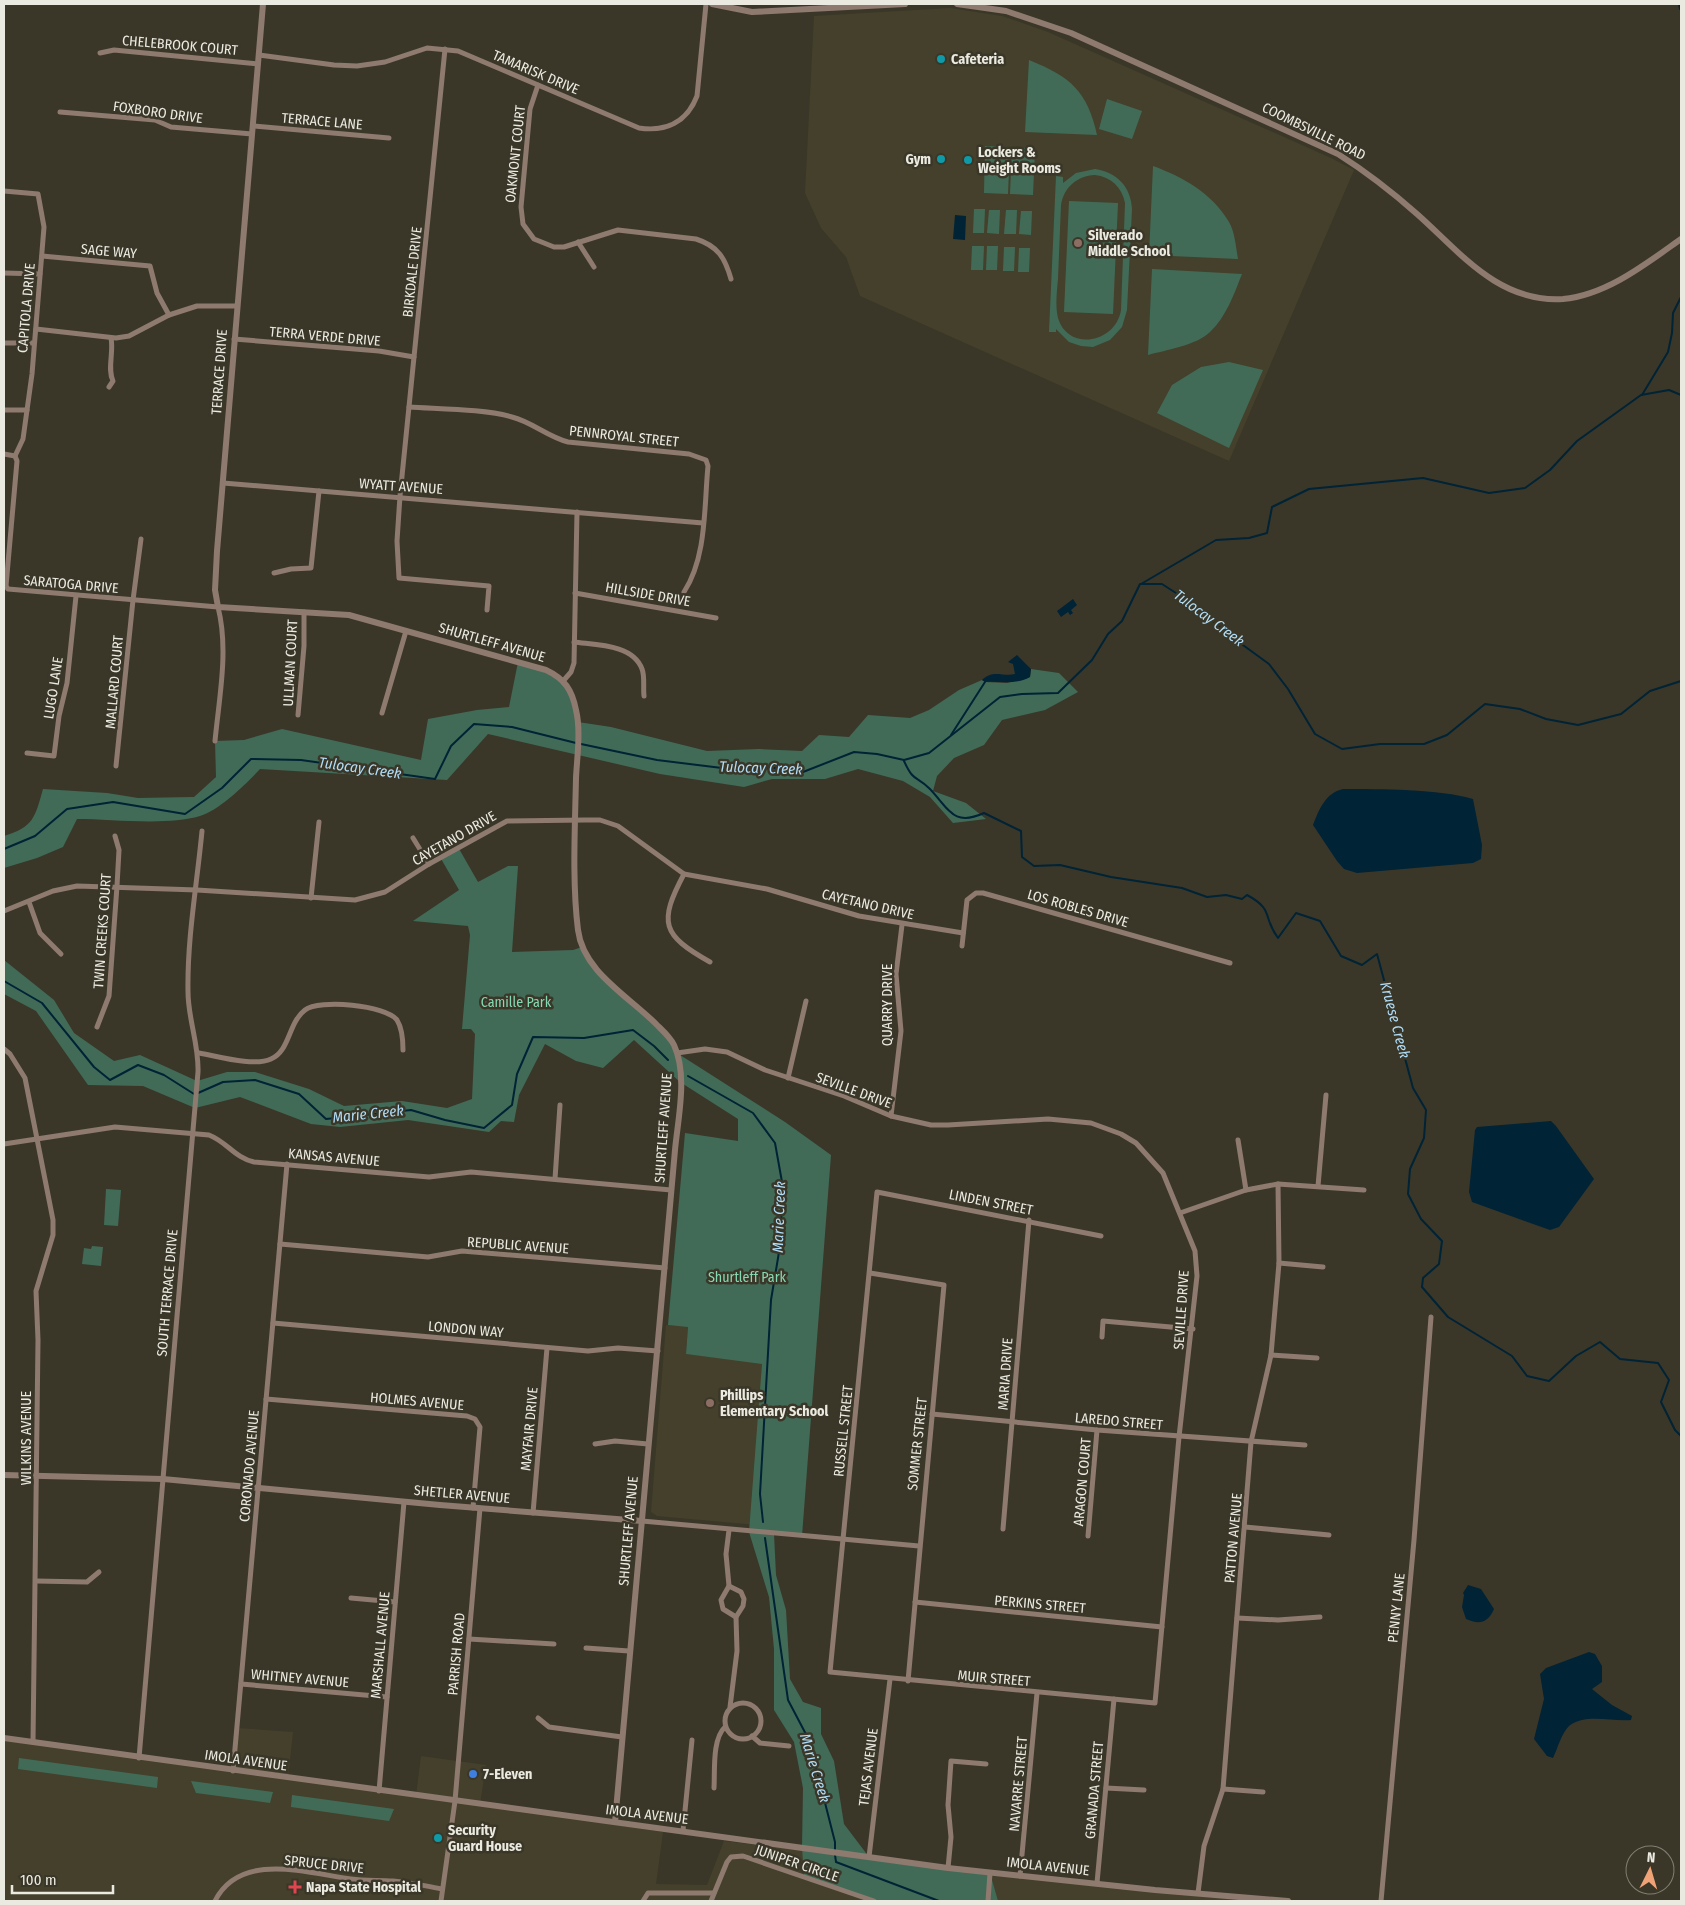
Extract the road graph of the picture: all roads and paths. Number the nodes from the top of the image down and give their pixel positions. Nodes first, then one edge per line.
1 (263, 4) edge
2 (706, 4) edge
3 (712, 4) edge
4 (905, 4) edge
5 (957, 4) edge
6 (823, 5) edge
7 (445, 49) junction
8 (100, 53) dead end
9 (259, 55) junction
10 (258, 64) junction
11 (538, 85) junction
12 (60, 112) dead end
13 (253, 126) junction
14 (252, 134) junction
15 (389, 138) dead end
16 (4, 191) edge
17 (1681, 239) edge
18 (578, 242) junction
19 (42, 256) junction
20 (594, 267) dead end
21 (4, 273) edge
22 (40, 274) junction
23 (731, 279) dead end
24 (237, 306) junction
25 (169, 315) junction
26 (36, 329) junction
27 (111, 338) junction
28 (234, 339) junction
29 (4, 343) edge
30 (34, 344) junction
31 (414, 357) junction
32 (109, 387) dead end
33 (408, 407) junction
34 (4, 410) edge
35 (27, 410) junction
36 (4, 454) edge
37 (15, 456) junction
38 (223, 484) junction
39 (319, 491) junction
40 (400, 496) junction
41 (577, 512) junction
42 (703, 523) junction
43 (4, 528) edge
44 (11, 528) junction
45 (142, 539) dead end
46 (274, 574) dead end
47 (8, 589) junction
48 (684, 592) dead end
49 (575, 593) junction
50 (4, 595) edge
51 (76, 596) junction
52 (132, 600) junction
53 (218, 607) junction
54 (487, 610) dead end
55 (304, 612) junction
56 (716, 618) dead end
57 (406, 631) junction
58 (574, 642) junction
59 (564, 680) junction
60 (644, 696) dead end
61 (382, 713) dead end
62 (298, 715) dead end
63 (215, 741) dead end
64 (27, 753) dead end
65 (116, 766) dead end
66 (575, 820) junction
67 (319, 822) dead end
68 (202, 831) dead end
69 (115, 836) dead end
70 (413, 838) dead end
71 (429, 864) junction
72 (684, 874) junction
73 (117, 886) junction
74 (197, 890) junction
75 (311, 898) junction
76 (29, 902) junction
77 (4, 911) edge
78 (902, 925) junction
79 (963, 933) junction
80 (962, 946) dead end
81 (60, 954) dead end
82 (710, 962) dead end
83 (1230, 963) dead end
84 (806, 1002) dead end
85 (97, 1027) dead end
86 (4, 1049) edge
87 (403, 1050) dead end
88 (199, 1053) junction
89 (677, 1053) junction
90 (788, 1078) junction
91 (1326, 1095) dead end
92 (560, 1105) dead end
93 (890, 1116) junction
94 (193, 1133) junction
95 (36, 1139) junction
96 (1238, 1140) dead end
97 (4, 1144) edge
98 (287, 1164) junction
99 (555, 1179) junction
100 (1278, 1184) junction
101 (1318, 1186) junction
102 (671, 1190) junction
103 (1246, 1190) junction
104 (1364, 1190) dead end
105 (877, 1192) joint
106 (1180, 1212) junction
107 (1029, 1220) junction
108 (1101, 1236) dead end
109 (280, 1244) junction
110 (1279, 1263) junction
111 (1323, 1267) dead end
112 (664, 1268) junction
113 (870, 1273) junction
114 (1431, 1317) dead end
115 (273, 1323) junction
116 (1193, 1329) junction
117 (1102, 1337) dead end
118 (547, 1348) junction
119 (658, 1351) junction
120 (1271, 1355) junction
121 (1316, 1358) dead end
122 (266, 1399) junction
123 (932, 1414) junction
124 (1013, 1423) junction
125 (1097, 1430) junction
126 (1179, 1437) junction
127 (1251, 1442) junction
128 (595, 1444) dead end
129 (648, 1444) junction
130 (1305, 1445) dead end
131 (4, 1475) edge
132 (37, 1475) junction
133 (163, 1479) junction
134 (258, 1488) junction
135 (404, 1502) junction
136 (473, 1508) junction
137 (480, 1508) junction
138 (533, 1513) junction
139 (642, 1521) junction
140 (1245, 1526) junction
141 (1003, 1529) dead end
142 (729, 1530) junction
143 (1328, 1535) dead end
144 (1088, 1536) dead end
145 (843, 1540) junction
146 (919, 1546) junction
147 (99, 1572) dead end
148 (36, 1582) junction
149 (729, 1586) junction
150 (351, 1598) dead end
151 (395, 1602) junction
152 (915, 1602) junction
153 (736, 1617) junction
154 (1320, 1617) dead end
155 (1237, 1618) junction
156 (1162, 1627) junction
157 (469, 1639) junction
158 (554, 1644) dead end
159 (586, 1648) dead end
160 (629, 1652) junction
161 (830, 1672) joint
162 (890, 1679) junction
163 (908, 1681) junction
164 (241, 1684) junction
165 (1037, 1693) junction
166 (387, 1697) junction
167 (1114, 1699) junction
168 (1155, 1702) joint
169 (730, 1707) junction
170 (538, 1718) dead end
171 (726, 1727) junction
172 (752, 1736) junction
173 (622, 1737) junction
174 (4, 1738) edge
175 (692, 1740) dead end
176 (33, 1742) junction
177 (789, 1746) dead end
178 (139, 1758) junction
179 (986, 1764) dead end
180 (233, 1771) junction
181 (714, 1788) dead end
182 (1106, 1788) junction
183 (1144, 1790) dead end
184 (1222, 1790) junction
185 (379, 1791) junction
186 (1263, 1792) dead end
187 (455, 1801) junction
188 (615, 1822) junction
189 (683, 1831) junction
190 (870, 1857) junction
191 (948, 1868) junction
192 (990, 1873) junction
193 (1020, 1876) junction
194 (1097, 1884) junction
195 (442, 1889) junction
196 (713, 1893) junction
197 (1198, 1893) junction
198 (215, 1901) edge
199 (441, 1901) edge
200 (642, 1901) edge
201 (711, 1901) edge
202 (874, 1901) edge
203 (988, 1901) edge
204 (1288, 1901) edge
205 (1381, 1901) edge

1 - 9 street, TERRACE DRIVE
2 - 11 street, TAMARISK DRIVE
3 - 6 street
4 - 6 street
5 - 17 street, COOMBSVILLE ROAD
7 - 9 street, TAMARISK DRIVE
7 - 11 street, TAMARISK DRIVE
7 - 31 street, BIRKDALE DRIVE
8 - 10 street, CHELEBROOK COURT
9 - 10 street, TERRACE DRIVE
10 - 13 street, TERRACE DRIVE
11 - 18 street, OAKMONT COURT
12 - 14 street, FOXBORO DRIVE
13 - 14 street, TERRACE DRIVE
13 - 15 street, TERRACE LANE
14 - 24 street, TERRACE DRIVE
16 - 19 street, CAPITOLA DRIVE
18 - 20 street
18 - 23 street, OAKMONT COURT
19 - 22 street, CAPITOLA DRIVE
19 - 25 street, SAGE WAY
21 - 22 street
22 - 26 street, CAPITOLA DRIVE
24 - 25 street
24 - 28 street, TERRACE DRIVE
25 - 27 street
26 - 27 street
26 - 30 street, CAPITOLA DRIVE
27 - 32 street
28 - 31 street, TERRA VERDE DRIVE
28 - 38 street, TERRACE DRIVE
29 - 30 street
30 - 35 street, CAPITOLA DRIVE
31 - 33 street, BIRKDALE DRIVE
33 - 40 street, BIRKDALE DRIVE
33 - 42 street, PENNROYAL STREET
34 - 35 street
35 - 37 street, CAPITOLA DRIVE
36 - 37 street
37 - 44 street, SARATOGA DRIVE
38 - 39 street, WYATT AVENUE
38 - 53 street, TERRACE DRIVE
39 - 40 street, WYATT AVENUE
39 - 46 street
40 - 41 street, WYATT AVENUE
40 - 54 street, BIRKDALE DRIVE
41 - 42 street, WYATT AVENUE
41 - 49 street
42 - 48 street, PENNROYAL STREET
43 - 44 street
44 - 47 street, SARATOGA DRIVE
45 - 52 street, MALLARD COURT
47 - 50 street
47 - 51 street, SARATOGA DRIVE
49 - 56 street, HILLSIDE DRIVE
49 - 58 street
51 - 52 street, SARATOGA DRIVE
51 - 64 street, LUGO LANE
52 - 53 street, SARATOGA DRIVE
52 - 65 street, MALLARD COURT
53 - 55 street, SHURTLEFF AVENUE
53 - 63 street, TERRACE DRIVE
55 - 57 street, SHURTLEFF AVENUE
55 - 62 street, ULLMAN COURT
57 - 59 street, SHURTLEFF AVENUE
57 - 61 street
58 - 59 street
58 - 60 street
59 - 66 street, SHURTLEFF AVENUE
66 - 71 street, CAYETANO DRIVE
66 - 72 street, CAYETANO DRIVE
66 - 89 street, SHURTLEFF AVENUE
67 - 75 street
68 - 74 street, SOUTH TERRACE DRIVE
69 - 73 street, TWIN CREEKS COURT
70 - 71 street
71 - 75 street, CAYETANO DRIVE
72 - 78 street, CAYETANO DRIVE
72 - 82 street
73 - 74 street, CAYETANO DRIVE
73 - 76 street, CAYETANO DRIVE
73 - 85 street, TWIN CREEKS COURT
74 - 75 street, CAYETANO DRIVE
74 - 88 street, SOUTH TERRACE DRIVE
76 - 77 street, CAYETANO DRIVE
76 - 81 street
78 - 79 street, CAYETANO DRIVE
78 - 93 street, QUARRY DRIVE
79 - 80 street, LOS ROBLES DRIVE
79 - 83 street, LOS ROBLES DRIVE
84 - 90 street
86 - 95 street, WILKINS AVENUE
87 - 88 street
88 - 94 street, SOUTH TERRACE DRIVE
89 - 90 street, SEVILLE DRIVE
89 - 102 street, SHURTLEFF AVENUE
90 - 93 street, SEVILLE DRIVE
91 - 101 street
92 - 99 street
93 - 106 street, SEVILLE DRIVE
94 - 95 street, KANSAS AVENUE
94 - 98 street, KANSAS AVENUE
94 - 133 street, SOUTH TERRACE DRIVE
95 - 97 street, KANSAS AVENUE
95 - 132 street, WILKINS AVENUE
96 - 103 street
98 - 99 street, KANSAS AVENUE
98 - 109 street, CORONADO AVENUE
99 - 102 street, KANSAS AVENUE
100 - 101 street
100 - 103 street
100 - 110 street, PATTON AVENUE
101 - 104 street
102 - 112 street, SHURTLEFF AVENUE
103 - 106 street
105 - 107 street, LINDEN STREET
105 - 113 street, RUSSELL STREET
106 - 116 street, SEVILLE DRIVE
107 - 108 street, LINDEN STREET
107 - 124 street, MARIA DRIVE
109 - 112 street, REPUBLIC AVENUE
109 - 115 street, CORONADO AVENUE
110 - 111 street
110 - 120 street, PATTON AVENUE
112 - 119 street, SHURTLEFF AVENUE
113 - 123 street, SOMMER STREET
113 - 145 street, RUSSELL STREET
114 - 205 street, PENNY LANE
115 - 118 street, LONDON WAY
115 - 122 street, CORONADO AVENUE
116 - 117 street
116 - 126 street, SEVILLE DRIVE
118 - 119 street, LONDON WAY
118 - 138 street, MAYFAIR DRIVE
119 - 129 street, SHURTLEFF AVENUE
120 - 121 street
120 - 127 street, PATTON AVENUE
122 - 134 street, CORONADO AVENUE
122 - 136 street, HOLMES AVENUE
123 - 124 street, LAREDO STREET
123 - 146 street, SOMMER STREET
124 - 125 street, LAREDO STREET
124 - 141 street, MARIA DRIVE
125 - 126 street, LAREDO STREET
125 - 144 street, ARAGON COURT
126 - 127 street, LAREDO STREET
126 - 156 street, SEVILLE DRIVE
127 - 130 street, LAREDO STREET
127 - 140 street, PATTON AVENUE
128 - 129 street
129 - 139 street, SHURTLEFF AVENUE
131 - 132 street, SHETLER AVENUE
132 - 133 street, SHETLER AVENUE
132 - 148 street, WILKINS AVENUE
133 - 134 street, SHETLER AVENUE
133 - 178 street, SOUTH TERRACE DRIVE
134 - 135 street, SHETLER AVENUE
134 - 164 street, CORONADO AVENUE
135 - 136 street, SHETLER AVENUE
135 - 151 street, MARSHALL AVENUE
136 - 137 street, SHETLER AVENUE
137 - 138 street, SHETLER AVENUE
137 - 157 street, PARRISH ROAD
138 - 139 street, SHETLER AVENUE
139 - 142 street, SHETLER AVENUE
139 - 160 street, SHURTLEFF AVENUE
140 - 143 street
140 - 155 street, PATTON AVENUE
142 - 145 street, SHETLER AVENUE
142 - 149 street
145 - 146 street, SHETLER AVENUE
145 - 161 street, RUSSELL STREET
146 - 152 street, SOMMER STREET
147 - 148 street
148 - 176 street, WILKINS AVENUE
149 - 153 street
149 - 153 street
150 - 151 street
151 - 166 street, MARSHALL AVENUE
152 - 156 street, PERKINS STREET
152 - 163 street, SOMMER STREET
153 - 169 street
154 - 155 street
155 - 184 street, PATTON AVENUE
156 - 168 street, SEVILLE DRIVE
157 - 158 street
157 - 187 street, PARRISH ROAD
159 - 160 street
160 - 173 street, SHURTLEFF AVENUE
161 - 162 street, MUIR STREET
162 - 163 street, MUIR STREET
162 - 190 street, TEJAS AVENUE
163 - 165 street, MUIR STREET
164 - 166 street, WHITNEY AVENUE
164 - 180 street, CORONADO AVENUE
165 - 167 street, MUIR STREET
165 - 193 street, NAVARRE STREET
166 - 185 street, MARSHALL AVENUE
167 - 168 street, MUIR STREET
167 - 182 street, GRANADA STREET
169 - 171 street
169 - 172 street
170 - 173 street
171 - 172 street
171 - 181 street
172 - 177 street
173 - 188 street, SHURTLEFF AVENUE
174 - 176 street, IMOLA AVENUE
175 - 189 street
176 - 178 street, IMOLA AVENUE
178 - 180 street, IMOLA AVENUE
179 - 191 street
180 - 185 street, IMOLA AVENUE
182 - 183 street
182 - 194 street, GRANADA STREET
184 - 186 street
184 - 197 street, PATTON AVENUE
185 - 187 street, IMOLA AVENUE
187 - 188 street, IMOLA AVENUE
187 - 195 street, PARRISH ROAD
188 - 189 street, IMOLA AVENUE
189 - 190 street, IMOLA AVENUE
190 - 191 street, IMOLA AVENUE
191 - 192 street, IMOLA AVENUE
192 - 193 street, IMOLA AVENUE
192 - 203 street
193 - 194 street, IMOLA AVENUE
194 - 197 street, IMOLA AVENUE
195 - 198 street, SPRUCE DRIVE
195 - 199 street, PARRISH ROAD
196 - 200 street
196 - 201 street, JUNIPER CIRCLE
196 - 202 street, JUNIPER CIRCLE
197 - 204 street, IMOLA AVENUE

